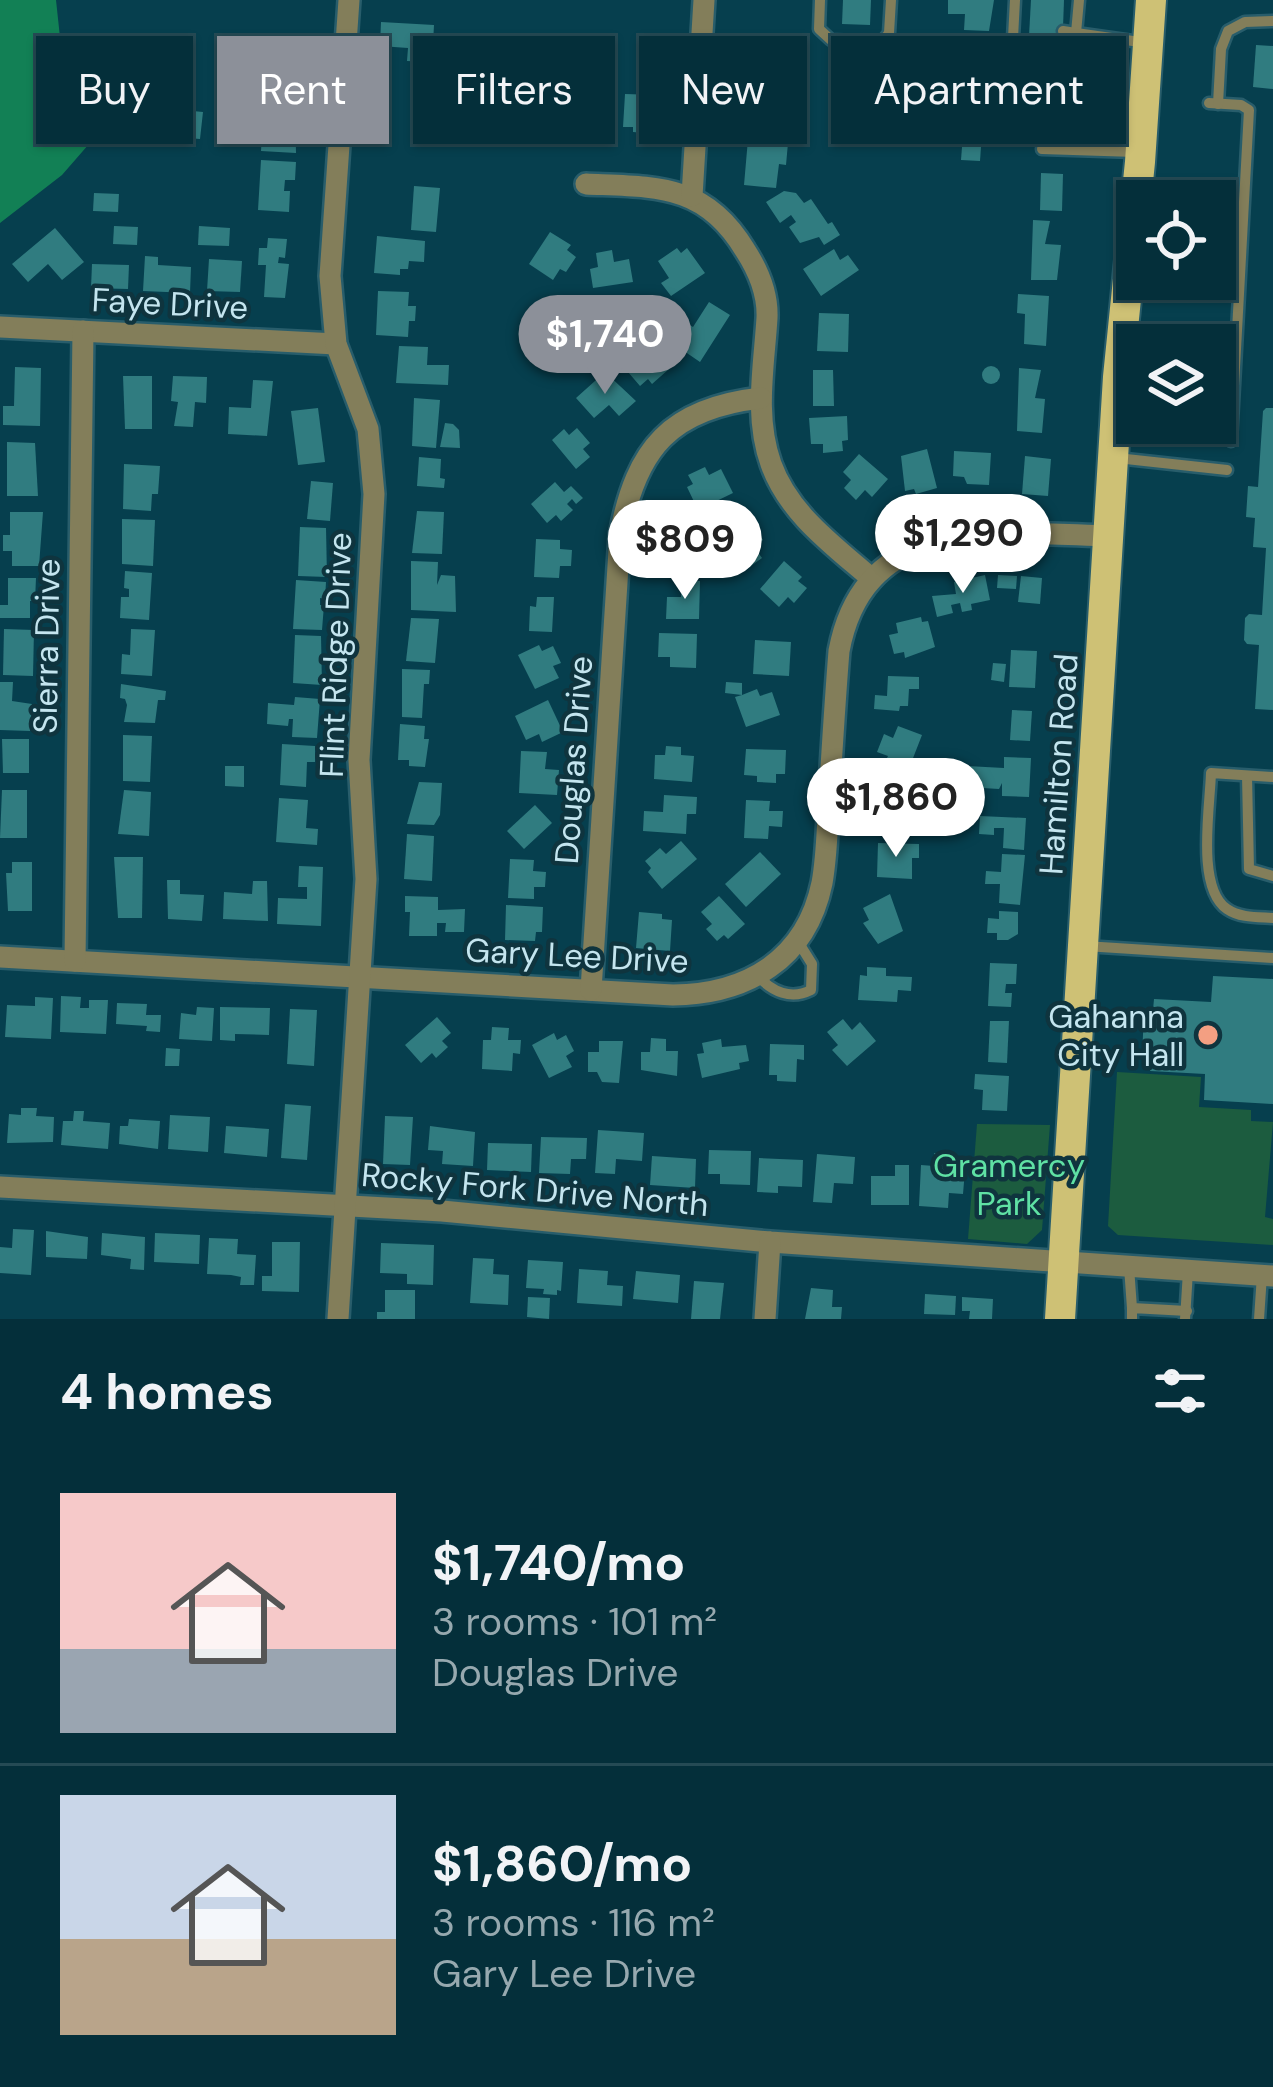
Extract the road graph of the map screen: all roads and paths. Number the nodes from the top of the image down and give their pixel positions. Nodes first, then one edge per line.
1 (349, 0) edge
2 (704, 0) edge
3 (820, 0) edge
4 (891, 0) edge
5 (1150, 0) edge
6 (1015, 1) edge
7 (1030, 3) edge
8 (1079, 3) edge
9 (1064, 5) dead end
10 (1273, 21) edge
11 (1013, 28) junction
12 (1030, 29) dead end
13 (1069, 32) junction
14 (1013, 36) edge
15 (1070, 36) edge
16 (1148, 43) junction
17 (1042, 148) dead end
18 (1141, 152) junction
19 (586, 184) dead end
20 (692, 196) junction
21 (0, 327) edge
22 (83, 331) junction
23 (337, 344) junction
24 (1236, 349) edge
25 (761, 398) junction
26 (1112, 458) junction
27 (1227, 470) dead end
28 (1109, 536) junction
29 (872, 579) junction
30 (1247, 776) junction
31 (1273, 778) edge
32 (1273, 876) edge
33 (1273, 918) edge
34 (796, 940) junction
35 (1082, 946) junction
36 (0, 957) edge
37 (1273, 958) edge
38 (75, 961) junction
39 (359, 976) junction
40 (758, 976) junction
41 (591, 990) junction
42 (0, 1187) edge
43 (345, 1206) junction
44 (770, 1242) junction
45 (1064, 1263) junction
46 (1130, 1267) junction
47 (1188, 1271) junction
48 (1267, 1276) edge
49 (1132, 1314) edge
50 (1186, 1315) edge
51 (338, 1319) edge
52 (765, 1319) edge
53 (1060, 1319) edge
54 (1259, 1319) edge

1 - 23 street, Flint Ridge Drive
2 - 20 street
3 - 4 lane
5 - 16 main road, Hamilton Road
6 - 7 lane
6 - 11 lane
8 - 9 lane
8 - 13 lane
10 - 24 lane
11 - 12 lane
11 - 14 lane
13 - 15 lane
13 - 16 lane
16 - 18 main road, Hamilton Road
17 - 18 lane
18 - 26 main road, Hamilton Road
19 - 20 street
20 - 25 street
21 - 22 street, Faye Drive
22 - 23 street, Faye Drive
22 - 38 street, Sierra Drive
23 - 39 street, Flint Ridge Drive
25 - 29 street
25 - 41 street, Douglas Drive
26 - 27 lane
26 - 28 main road, Hamilton Road
28 - 29 street, Gary Lee Drive
28 - 35 main road, Hamilton Road
29 - 34 street, Gary Lee Drive
30 - 31 lane
30 - 32 lane
30 - 33 lane
34 - 40 street, Gary Lee Drive
34 - 40 lane
35 - 37 lane
35 - 45 main road, Hamilton Road
36 - 38 street, Gary Lee Drive
38 - 39 street, Gary Lee Drive
39 - 41 street, Gary Lee Drive
39 - 43 street, Flint Ridge Drive
40 - 41 street, Gary Lee Drive
42 - 43 street, Rocky Fork Drive North
43 - 44 street, Rocky Fork Drive North
43 - 51 street, Flint Ridge Drive
44 - 45 street, Rocky Fork Drive North
44 - 52 street
45 - 46 street, Rocky Fork Drive North
45 - 53 main road, Hamilton Road
46 - 47 street, Rocky Fork Drive North
46 - 49 lane
47 - 48 street, Rocky Fork Drive North
47 - 50 lane
48 - 54 lane
49 - 50 lane

